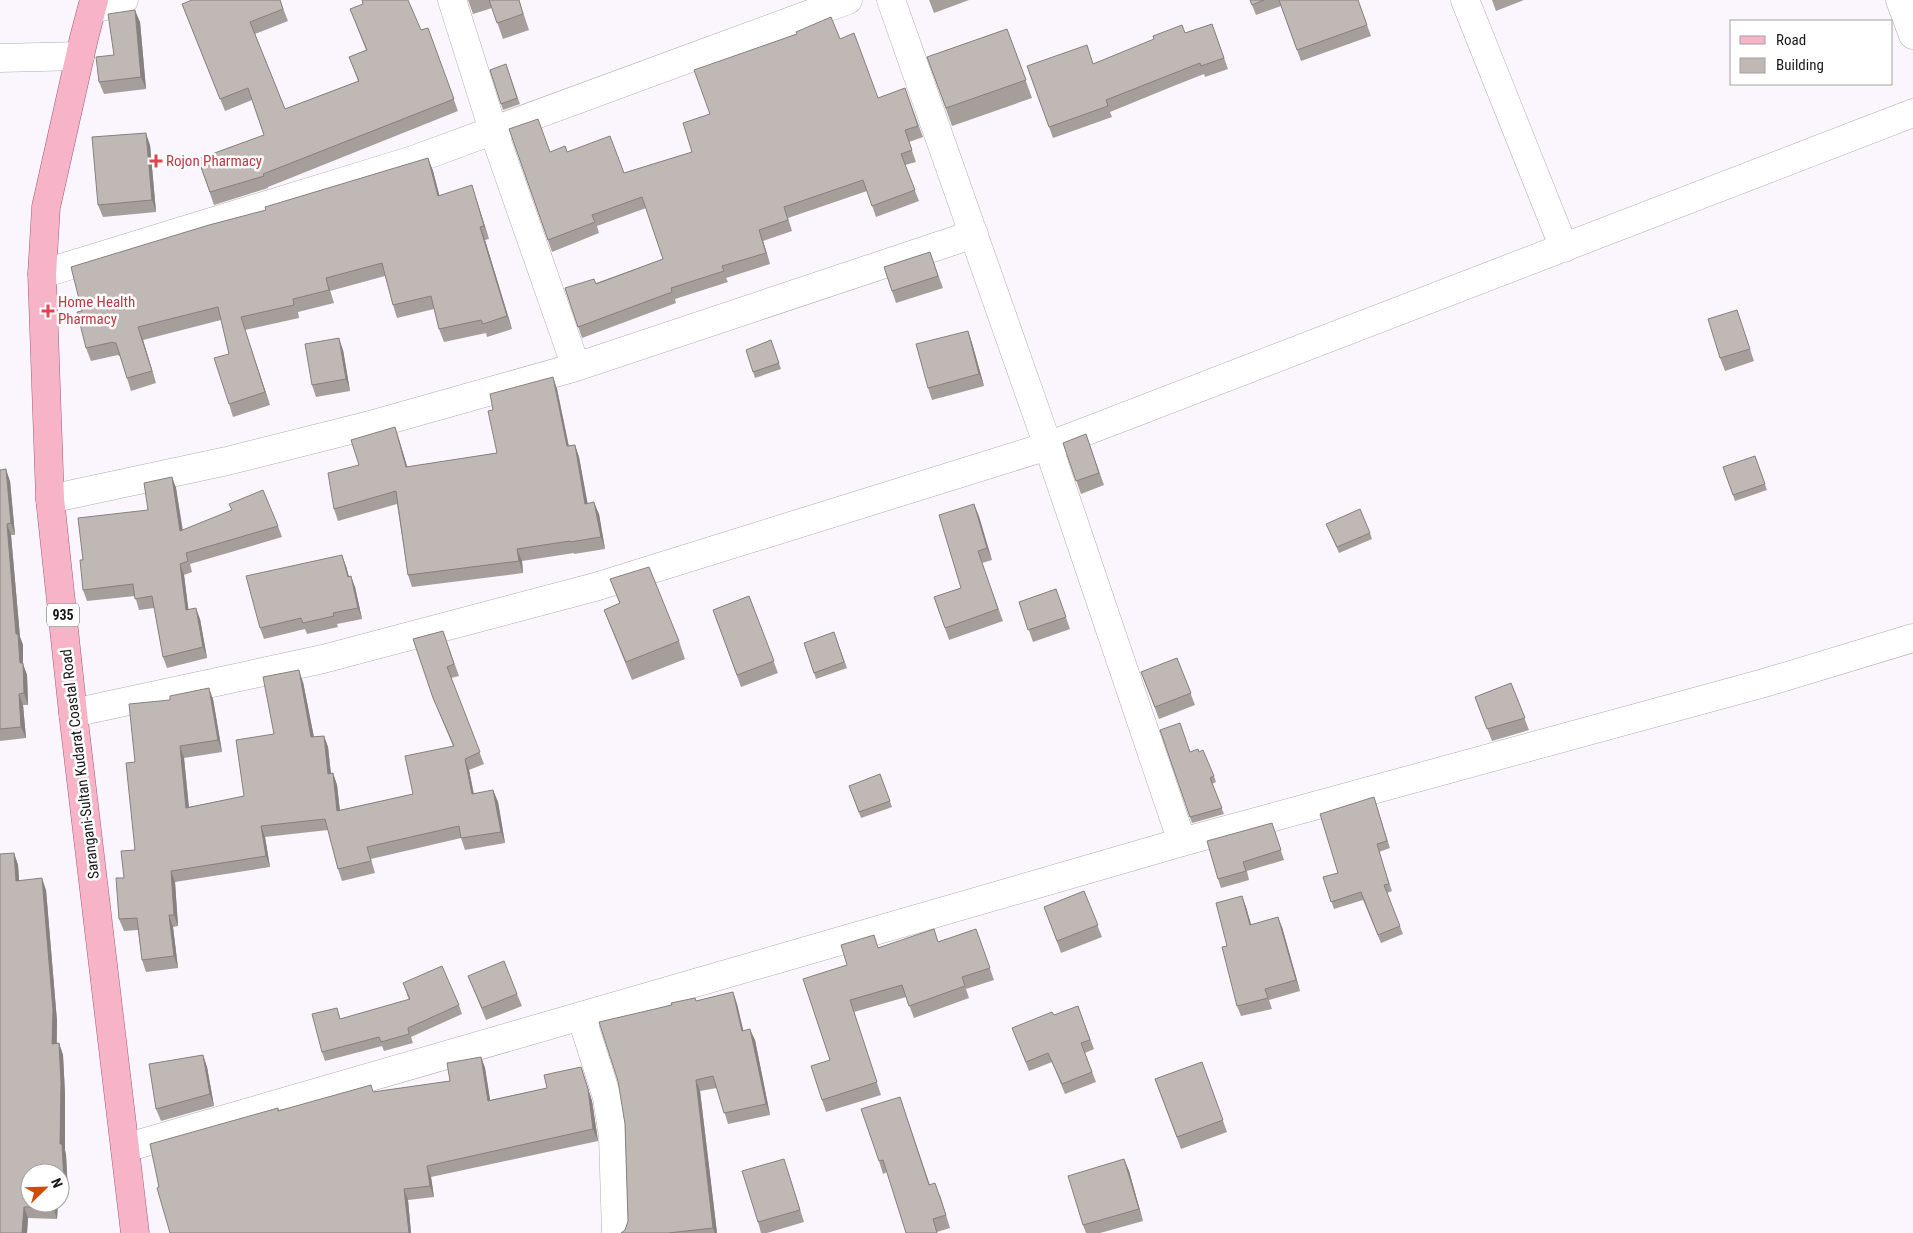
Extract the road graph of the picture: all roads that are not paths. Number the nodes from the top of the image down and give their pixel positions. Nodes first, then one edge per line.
1 (124, 0) edge
2 (452, 0) edge
3 (848, 0) edge
4 (891, 0) edge
5 (1465, 0) edge
6 (1900, 0) edge
7 (93, 5) edge
8 (1913, 36) edge
9 (80, 56) junction
10 (0, 58) edge
11 (1913, 114) edge
12 (494, 130) junction
13 (974, 234) junction
14 (1564, 248) junction
15 (42, 274) junction
16 (576, 367) junction
17 (1048, 446) junction
18 (50, 499) junction
19 (1913, 638) edge
20 (73, 713) junction
21 (1182, 842) junction
22 (581, 1016) junction
23 (125, 1148) junction
24 (135, 1233) edge
25 (616, 1233) edge

1 - 7 street
2 - 12 street
3 - 12 street
4 - 13 street
5 - 14 street
6 - 8 street
7 - 9 main road, Sarangani-Sultan Kudarat Coastal Road / 935
9 - 10 street
9 - 15 main road, Sarangani-Sultan Kudarat Coastal Road / 935
11 - 14 street
12 - 15 street
12 - 16 street
13 - 16 street
13 - 17 street
14 - 17 street
15 - 18 main road, Sarangani-Sultan Kudarat Coastal Road / 935
16 - 18 street
17 - 20 street
17 - 21 street
18 - 20 main road, Sarangani-Sultan Kudarat Coastal Road / 935
19 - 21 street
20 - 23 main road, Sarangani-Sultan Kudarat Coastal Road / 935
21 - 22 street
22 - 23 street
22 - 25 street
23 - 24 main road, Sarangani-Sultan Kudarat Coastal Road / 935

